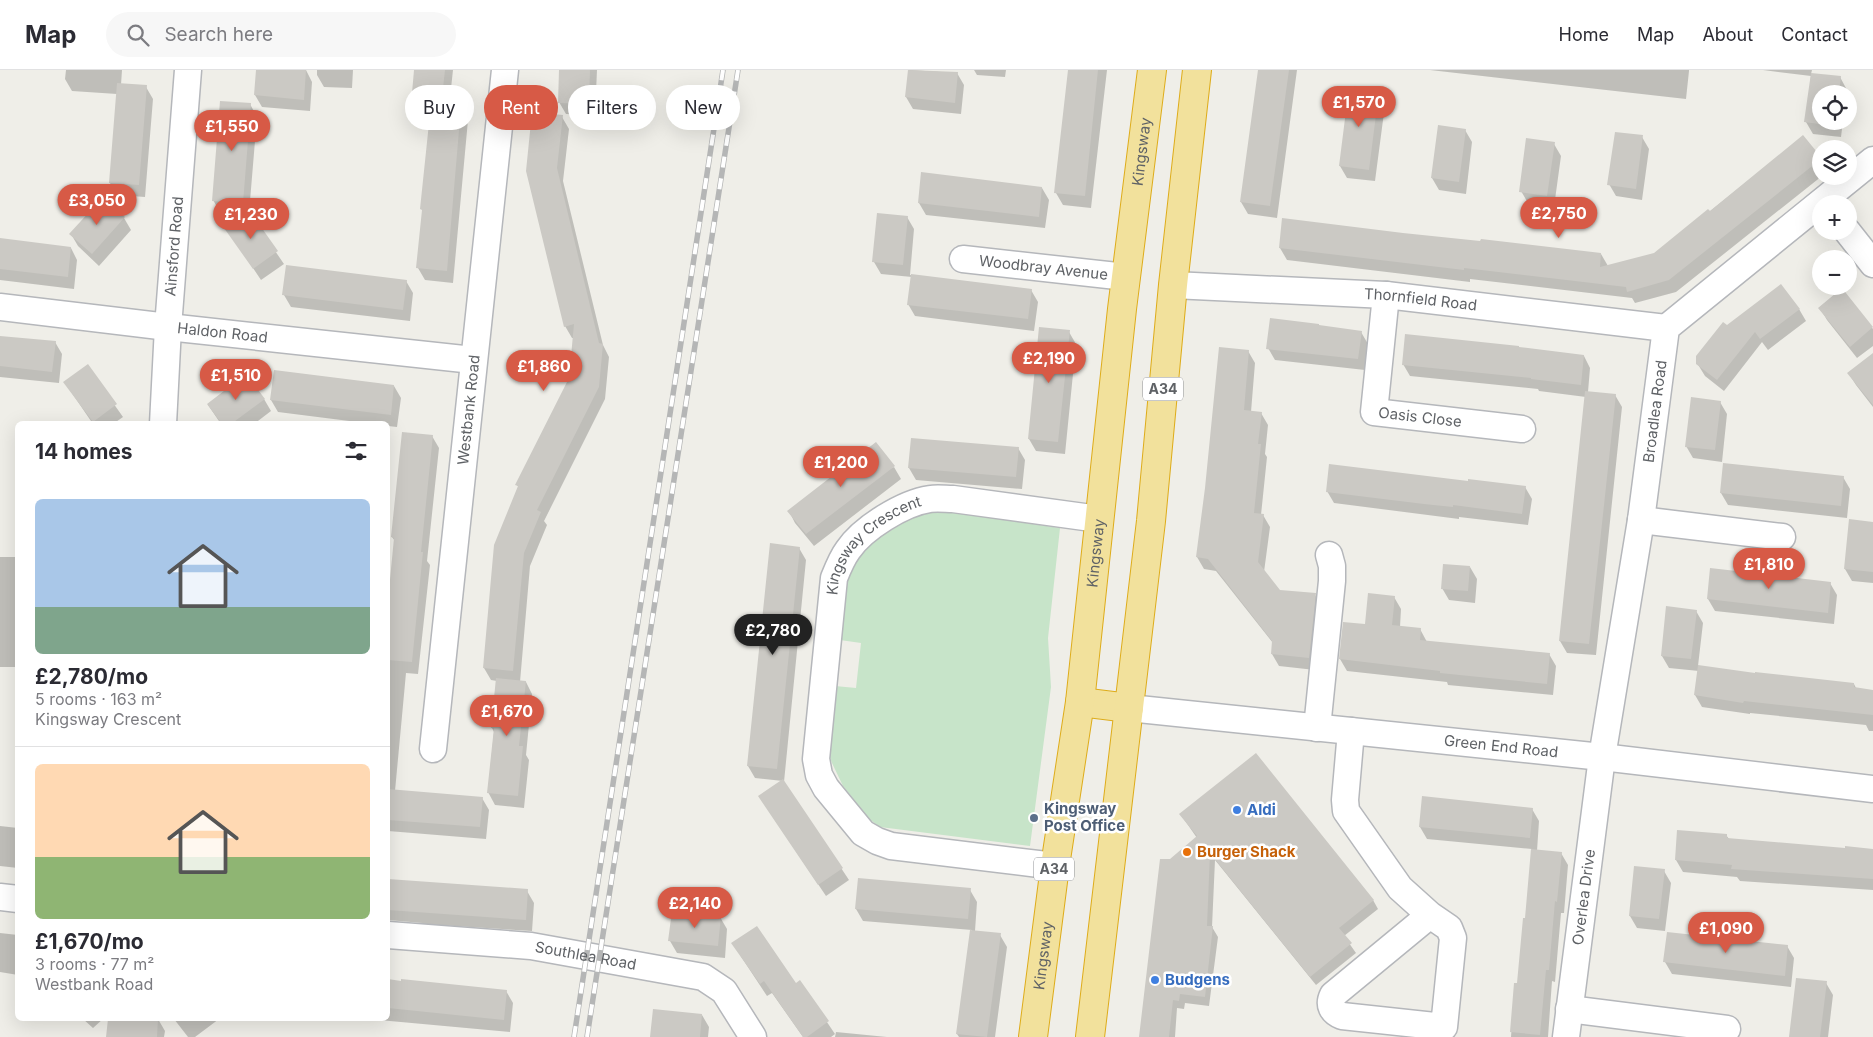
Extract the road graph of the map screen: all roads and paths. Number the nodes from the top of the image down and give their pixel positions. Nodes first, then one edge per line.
1 (188, 70) edge
2 (506, 70) edge
3 (1152, 70) edge
4 (1197, 70) edge
5 (1873, 160) edge
6 (1831, 195) edge
7 (1812, 211) edge
8 (1854, 240) edge
9 (963, 260) dead end
10 (1873, 264) edge
11 (1126, 277) junction
12 (1173, 285) junction
13 (1386, 296) junction
14 (0, 306) edge
15 (168, 327) junction
16 (1666, 328) junction
17 (474, 360) junction
18 (163, 421) edge
19 (1522, 429) dead end
20 (1099, 519) junction
21 (1641, 520) junction
22 (1782, 537) dead end
23 (1329, 555) dead end
24 (1080, 702) junction
25 (1129, 708) junction
26 (1317, 728) junction
27 (1351, 731) junction
28 (433, 749) dead end
29 (1602, 757) junction
30 (1873, 789) edge
31 (1055, 866) junction
32 (0, 897) edge
33 (15, 899) edge
34 (1430, 915) junction
35 (390, 935) edge
36 (1570, 1009) junction
37 (1727, 1029) dead end
38 (754, 1037) edge
39 (1033, 1037) edge
40 (1090, 1037) edge
41 (1566, 1037) edge

1 - 15 street, Ainsford Road
2 - 17 street, Westbank Road
3 - 11 highway, Kingsway / A34
4 - 12 highway, A34
5 - 6 street
7 - 16 street
8 - 10 street
9 - 11 street, Woodbray Avenue
11 - 20 highway, Kingsway / A34
12 - 13 street, Thornfield Road
12 - 25 highway, A34
13 - 16 street, Thornfield Road
13 - 19 street, Oasis Close
14 - 15 street, Haldon Road
15 - 17 street, Haldon Road
15 - 18 street, Ainsford Road
16 - 21 street, Broadlea Road
17 - 28 street, Westbank Road
20 - 24 highway, Kingsway / A34
20 - 31 street, Kingsway Crescent
21 - 22 street
21 - 29 street, Broadlea Road
23 - 26 street
24 - 25 highway
24 - 31 highway, Kingsway / A34
25 - 26 street, Green End Road
25 - 40 highway, A34
26 - 27 street, Green End Road
27 - 29 street, Green End Road
27 - 34 street
29 - 30 street, Green End Road
29 - 36 street, Overlea Drive
31 - 39 highway, Kingsway / A34
32 - 33 street
34 - 34 street
35 - 38 street, Southlea Road
36 - 37 street
36 - 41 street, Overlea Drive

